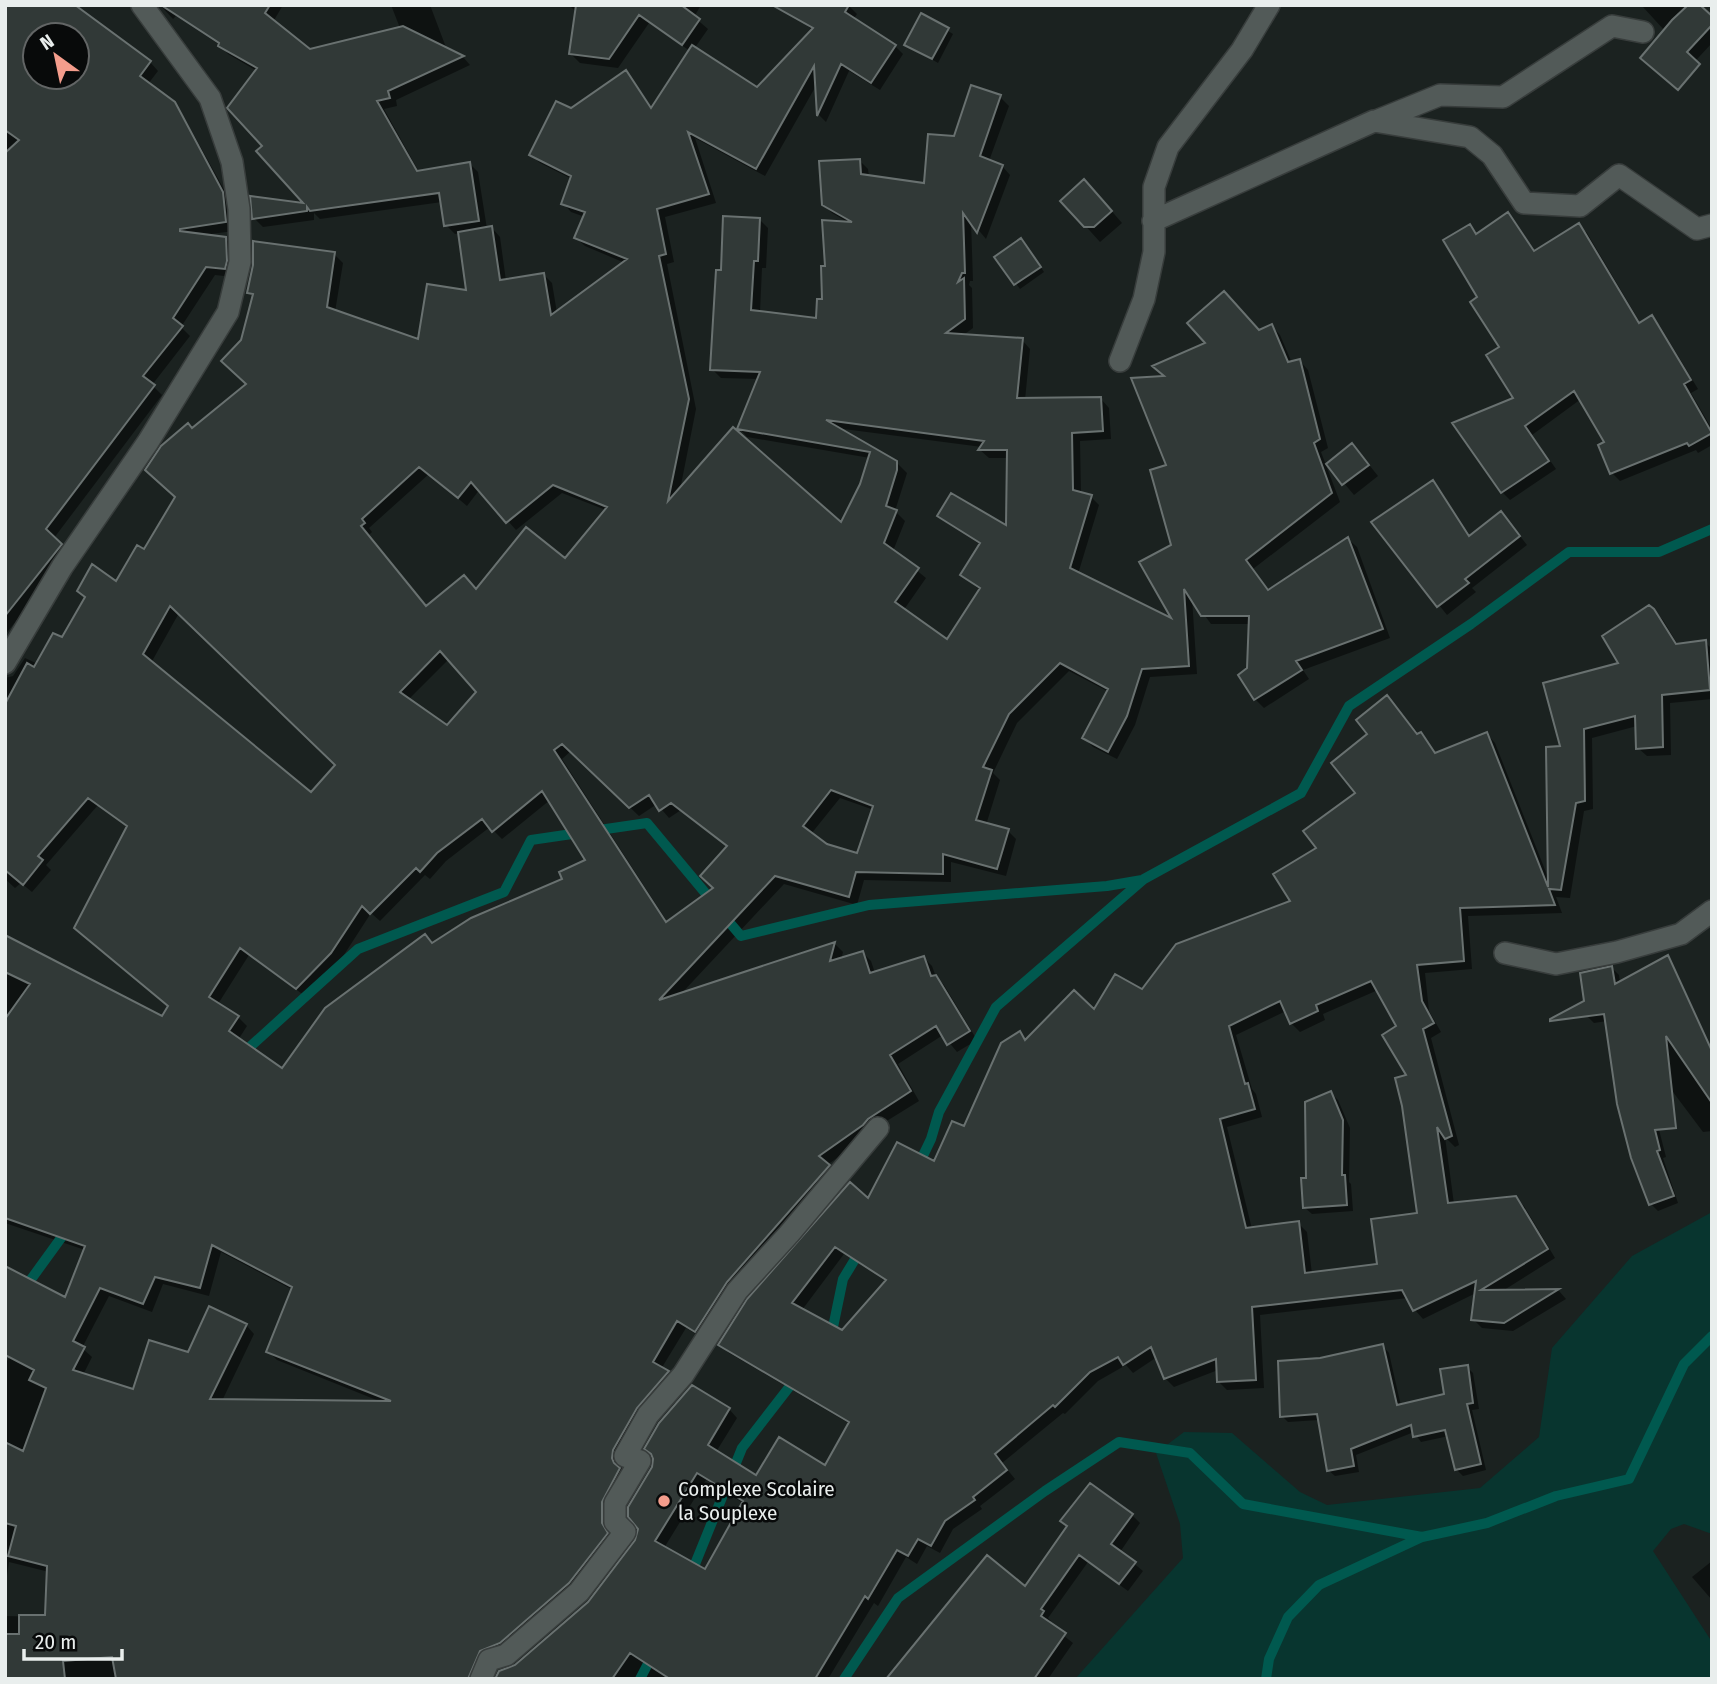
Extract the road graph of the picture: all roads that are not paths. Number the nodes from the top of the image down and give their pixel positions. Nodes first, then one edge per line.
1 (142, 5) edge
2 (1269, 5) edge
3 (1643, 32) dead end
4 (1374, 121) junction
5 (1153, 221) junction
6 (1712, 225) edge
7 (1120, 361) dead end
8 (5, 663) edge
9 (1712, 911) edge
10 (1505, 953) dead end
11 (878, 1128) dead end
12 (481, 1679) edge

1 - 8 street
2 - 5 street
3 - 4 street
4 - 5 street
4 - 6 street
5 - 7 street
9 - 10 street
11 - 12 street

